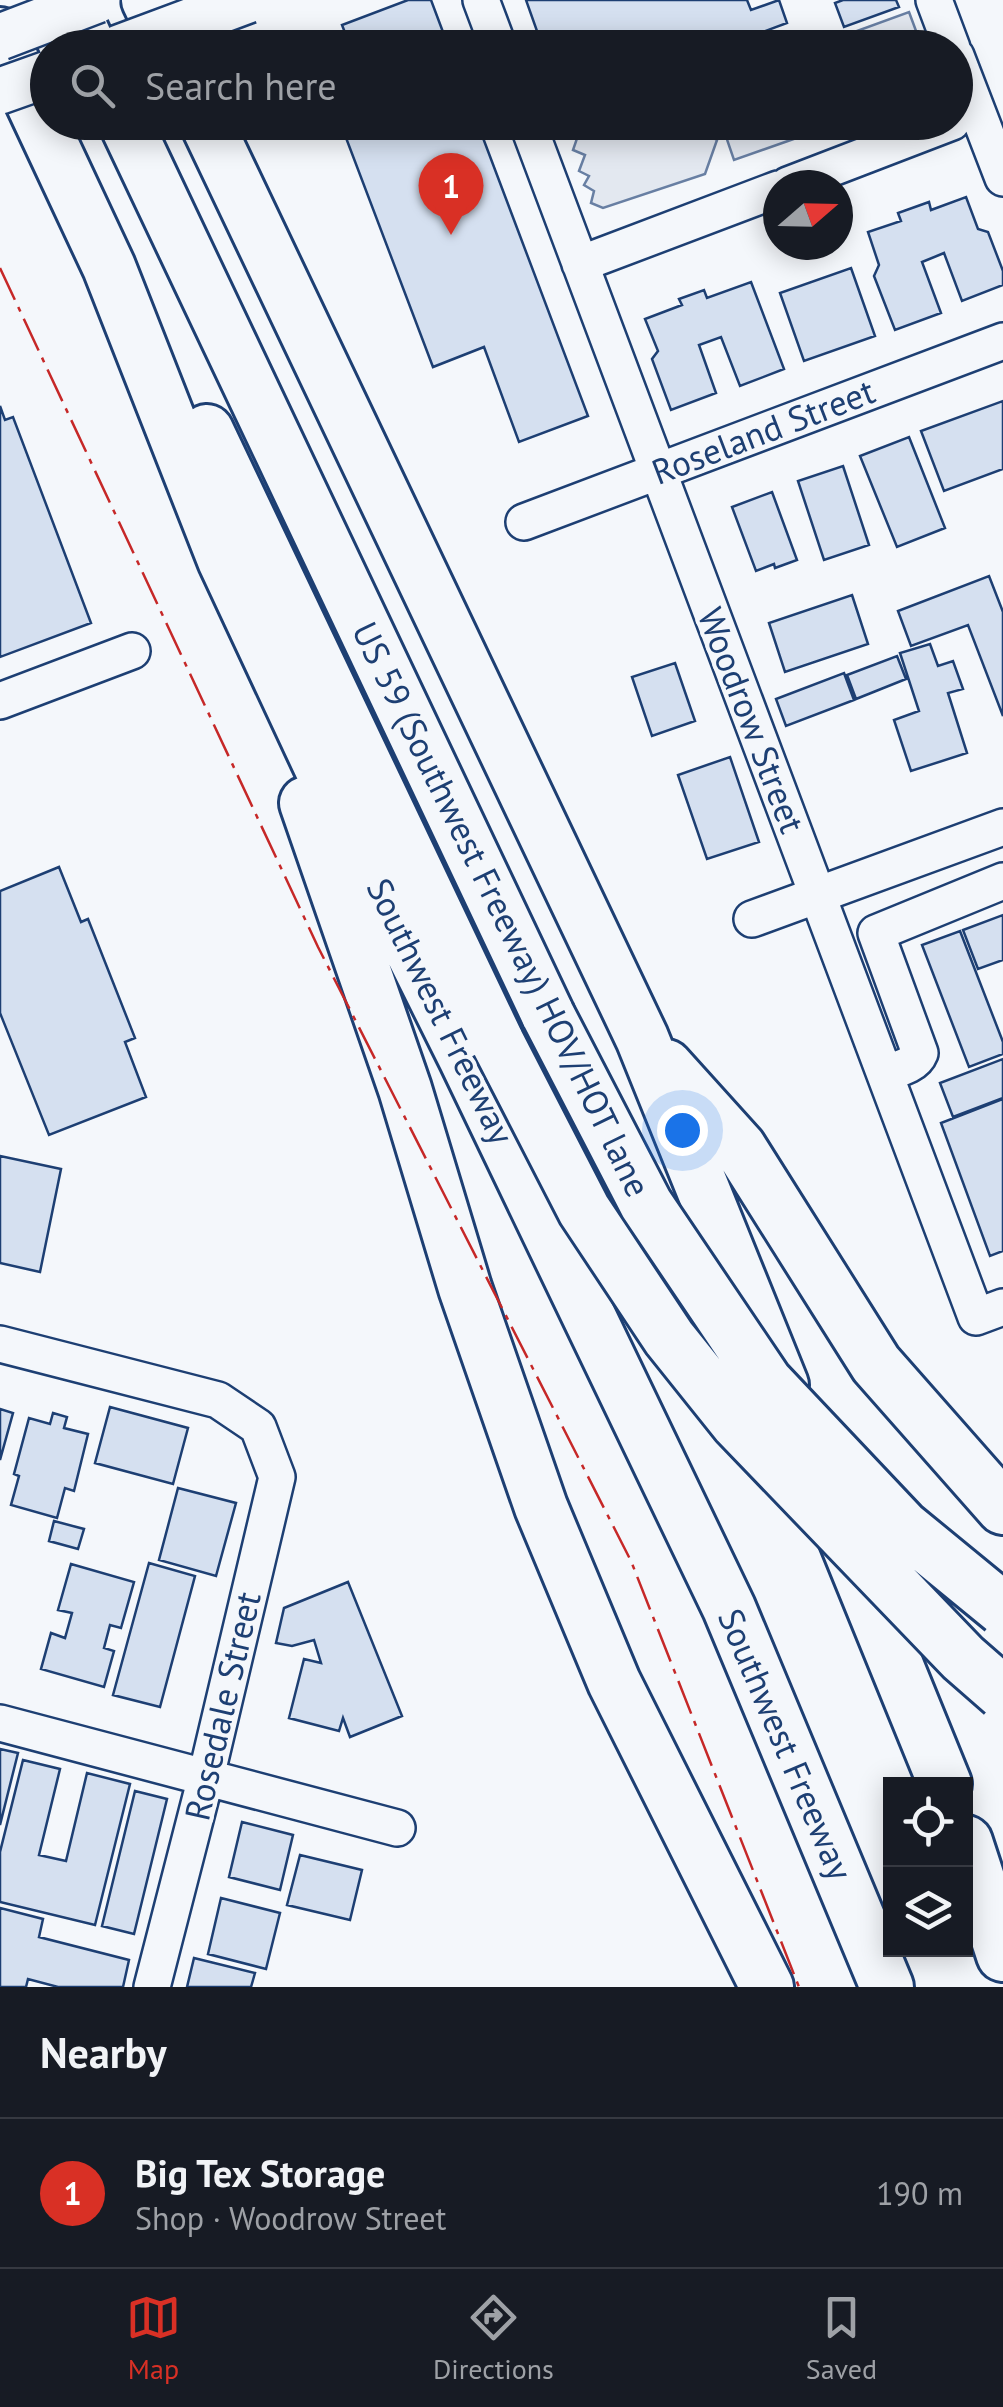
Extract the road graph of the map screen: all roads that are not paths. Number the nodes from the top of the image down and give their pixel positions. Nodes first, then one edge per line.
1 (68, 0) edge
2 (97, 0) edge
3 (148, 0) edge
4 (248, 0) edge
5 (481, 0) edge
6 (934, 0) edge
7 (82, 30) edge
8 (162, 30) edge
9 (167, 30) edge
10 (492, 30) edge
11 (945, 30) edge
12 (0, 35) edge
13 (30, 81) edge
14 (0, 92) edge
15 (30, 98) edge
16 (973, 117) edge
17 (50, 140) edge
18 (134, 140) edge
19 (215, 140) edge
20 (534, 140) edge
21 (906, 140) edge
22 (827, 170) edge
23 (1003, 178) edge
24 (763, 195) edge
25 (580, 264) junction
26 (110, 267) junction
27 (1003, 341) edge
28 (658, 471) junction
29 (524, 522) dead end
30 (224, 560) junction
31 (132, 651) dead end
32 (0, 702) edge
33 (987, 833) edge
34 (922, 857) junction
35 (996, 884) edge
36 (819, 895) junction
37 (941, 906) junction
38 (752, 919) dead end
39 (876, 933) junction
40 (838, 947) junction
41 (898, 995) junction
42 (861, 1008) junction
43 (642, 1038) junction
44 (482, 1051) junction
45 (885, 1074) junction
46 (989, 1312) edge
47 (0, 1344) edge
48 (1003, 1508) edge
49 (1003, 1609) edge
50 (1003, 1693) edge
51 (0, 1724) edge
52 (206, 1777) junction
53 (942, 1777) edge
54 (397, 1828) dead end
55 (973, 1863) edge
56 (1003, 1955) edge
57 (152, 1987) edge
58 (767, 1987) edge
59 (887, 1987) edge

1 - 7 highway
2 - 12 main road, bridge
3 - 8 highway
4 - 9 main road, bridge
5 - 10 street
6 - 11 street
12 - 15 highway, Southwest Freeway
13 - 14 main road, bridge
16 - 23 street
17 - 26 highway, Southwest Freeway
18 - 49 highway, US 59 (Southwest Freeway) HOV/HOT lane, bridge
19 - 43 highway
20 - 25 street, Woodrow Street
21 - 22 street
24 - 25 street
25 - 28 street, Woodrow Street
26 - 30 highway, Southwest Freeway
26 - 44 highway
27 - 28 street, Roseland Street
28 - 29 street, Roseland Street
28 - 36 street, Woodrow Street
30 - 44 highway, Southwest Freeway
30 - 58 highway
31 - 32 street
33 - 34 street
33 - 35 street
34 - 36 street
34 - 37 street
35 - 37 street
36 - 38 street
36 - 40 street, Woodrow Street
37 - 39 street
39 - 40 street
39 - 41 street
40 - 42 street, Woodrow Street
41 - 42 street
41 - 45 street
42 - 45 street, Woodrow Street
43 - 48 highway
43 - 53 highway
44 - 50 highway, bridge
44 - 59 highway, Southwest Freeway
45 - 46 street, Woodrow Street
47 - 52 street, Rosedale Street
51 - 52 street
52 - 54 street
52 - 57 street, Rosedale Street
55 - 56 highway

